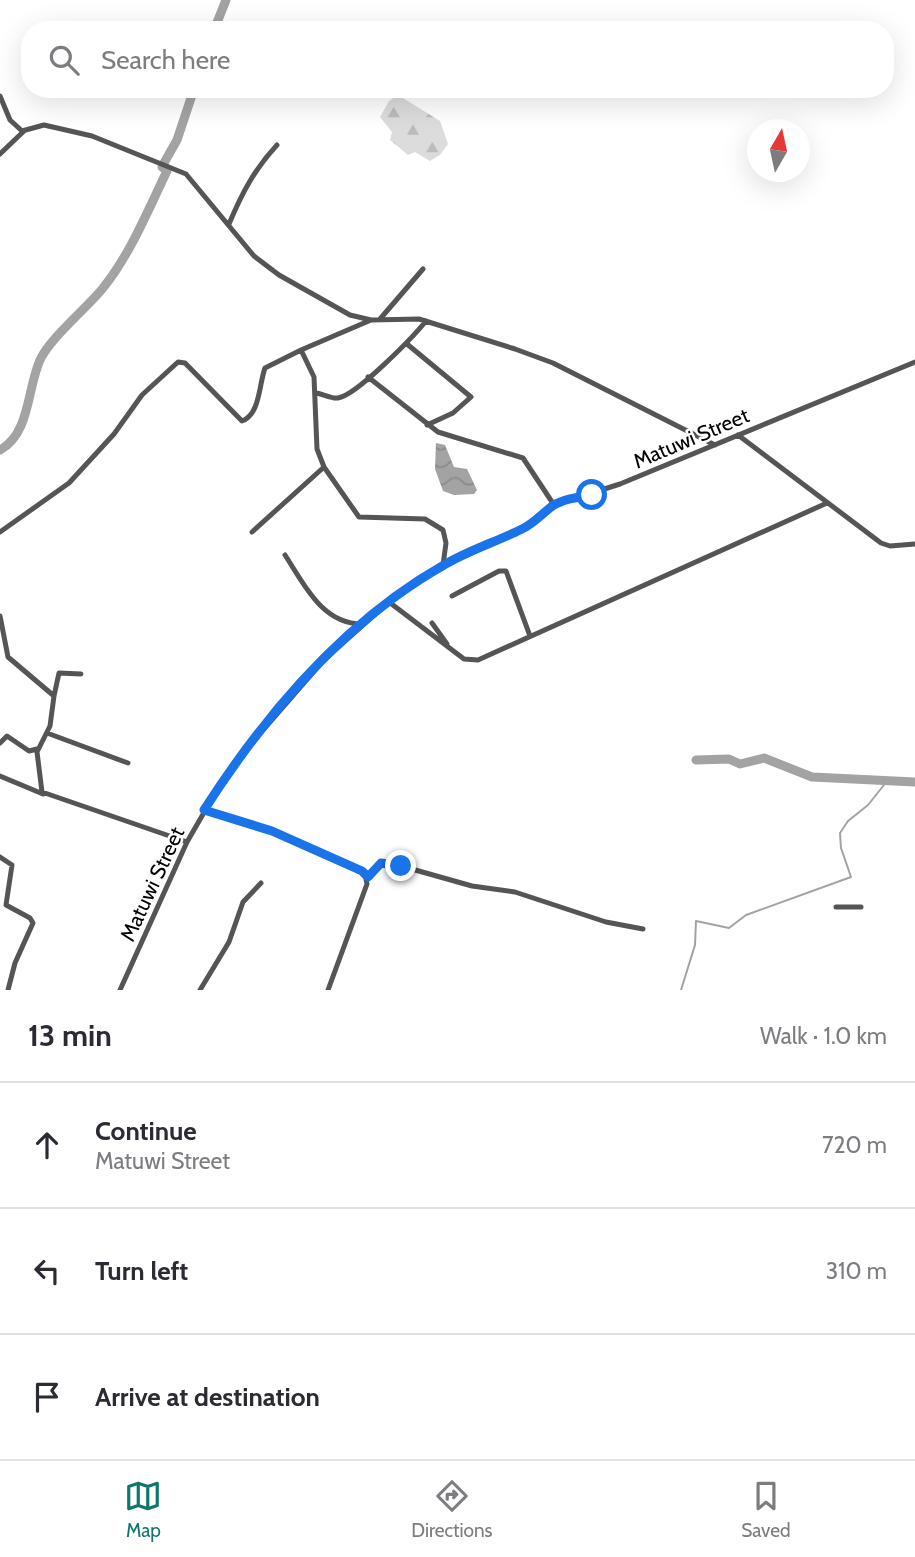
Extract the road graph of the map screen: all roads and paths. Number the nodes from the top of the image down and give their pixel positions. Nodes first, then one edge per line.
1 (0, 96) edge
2 (24, 131) junction
3 (277, 145) dead end
4 (0, 154) edge
5 (229, 224) junction
6 (423, 270) dead end
7 (380, 319) junction
8 (371, 320) junction
9 (426, 321) junction
10 (407, 344) junction
11 (301, 350) junction
12 (915, 362) edge
13 (368, 377) junction
14 (316, 393) junction
15 (427, 425) junction
16 (737, 435) junction
17 (715, 445) junction
18 (324, 467) junction
19 (827, 503) junction
20 (554, 505) junction
21 (0, 532) edge
22 (252, 532) dead end
23 (915, 544) edge
24 (285, 555) dead end
25 (443, 565) junction
26 (452, 596) dead end
27 (389, 602) junction
28 (0, 616) edge
29 (362, 624) junction
30 (432, 624) dead end
31 (530, 636) junction
32 (451, 650) junction
33 (81, 674) dead end
34 (54, 696) junction
35 (0, 728) edge
36 (47, 733) junction
37 (9, 737) junction
38 (0, 743) edge
39 (38, 748) junction
40 (128, 763) dead end
41 (0, 776) edge
42 (46, 795) junction
43 (204, 810) junction
44 (187, 842) junction
45 (0, 857) edge
46 (368, 877) junction
47 (261, 883) dead end
48 (836, 907) dead end
49 (860, 907) dead end
50 (643, 929) dead end
51 (8, 990) edge
52 (120, 990) edge
53 (200, 990) edge
54 (328, 990) edge

1 - 2 street
2 - 4 street
2 - 5 street
3 - 5 street
5 - 8 street
6 - 7 street
7 - 8 street
7 - 9 street
8 - 11 street
9 - 10 street
9 - 17 street
10 - 13 street
10 - 15 street
11 - 14 street
11 - 21 street
12 - 16 street, Matuwi Street
13 - 14 street
13 - 15 street
14 - 18 street
15 - 20 street
16 - 17 street, Matuwi Street
16 - 19 street
17 - 20 street, Matuwi Street
18 - 22 street
18 - 25 street
19 - 23 street
19 - 31 street
20 - 25 street, Matuwi Street
24 - 29 street
25 - 27 street, Matuwi Street
26 - 31 street
27 - 29 street, Matuwi Street
27 - 32 street
28 - 34 street
29 - 43 street, Matuwi Street
30 - 32 street
31 - 32 street
33 - 34 street
34 - 36 street
35 - 37 street
36 - 39 street
36 - 40 street
37 - 38 street
37 - 39 street
39 - 42 street
41 - 42 street
42 - 44 street
43 - 44 street, Matuwi Street
43 - 46 street
44 - 52 street, Matuwi Street
45 - 51 street
46 - 50 street
46 - 54 street
47 - 53 street
48 - 49 street

